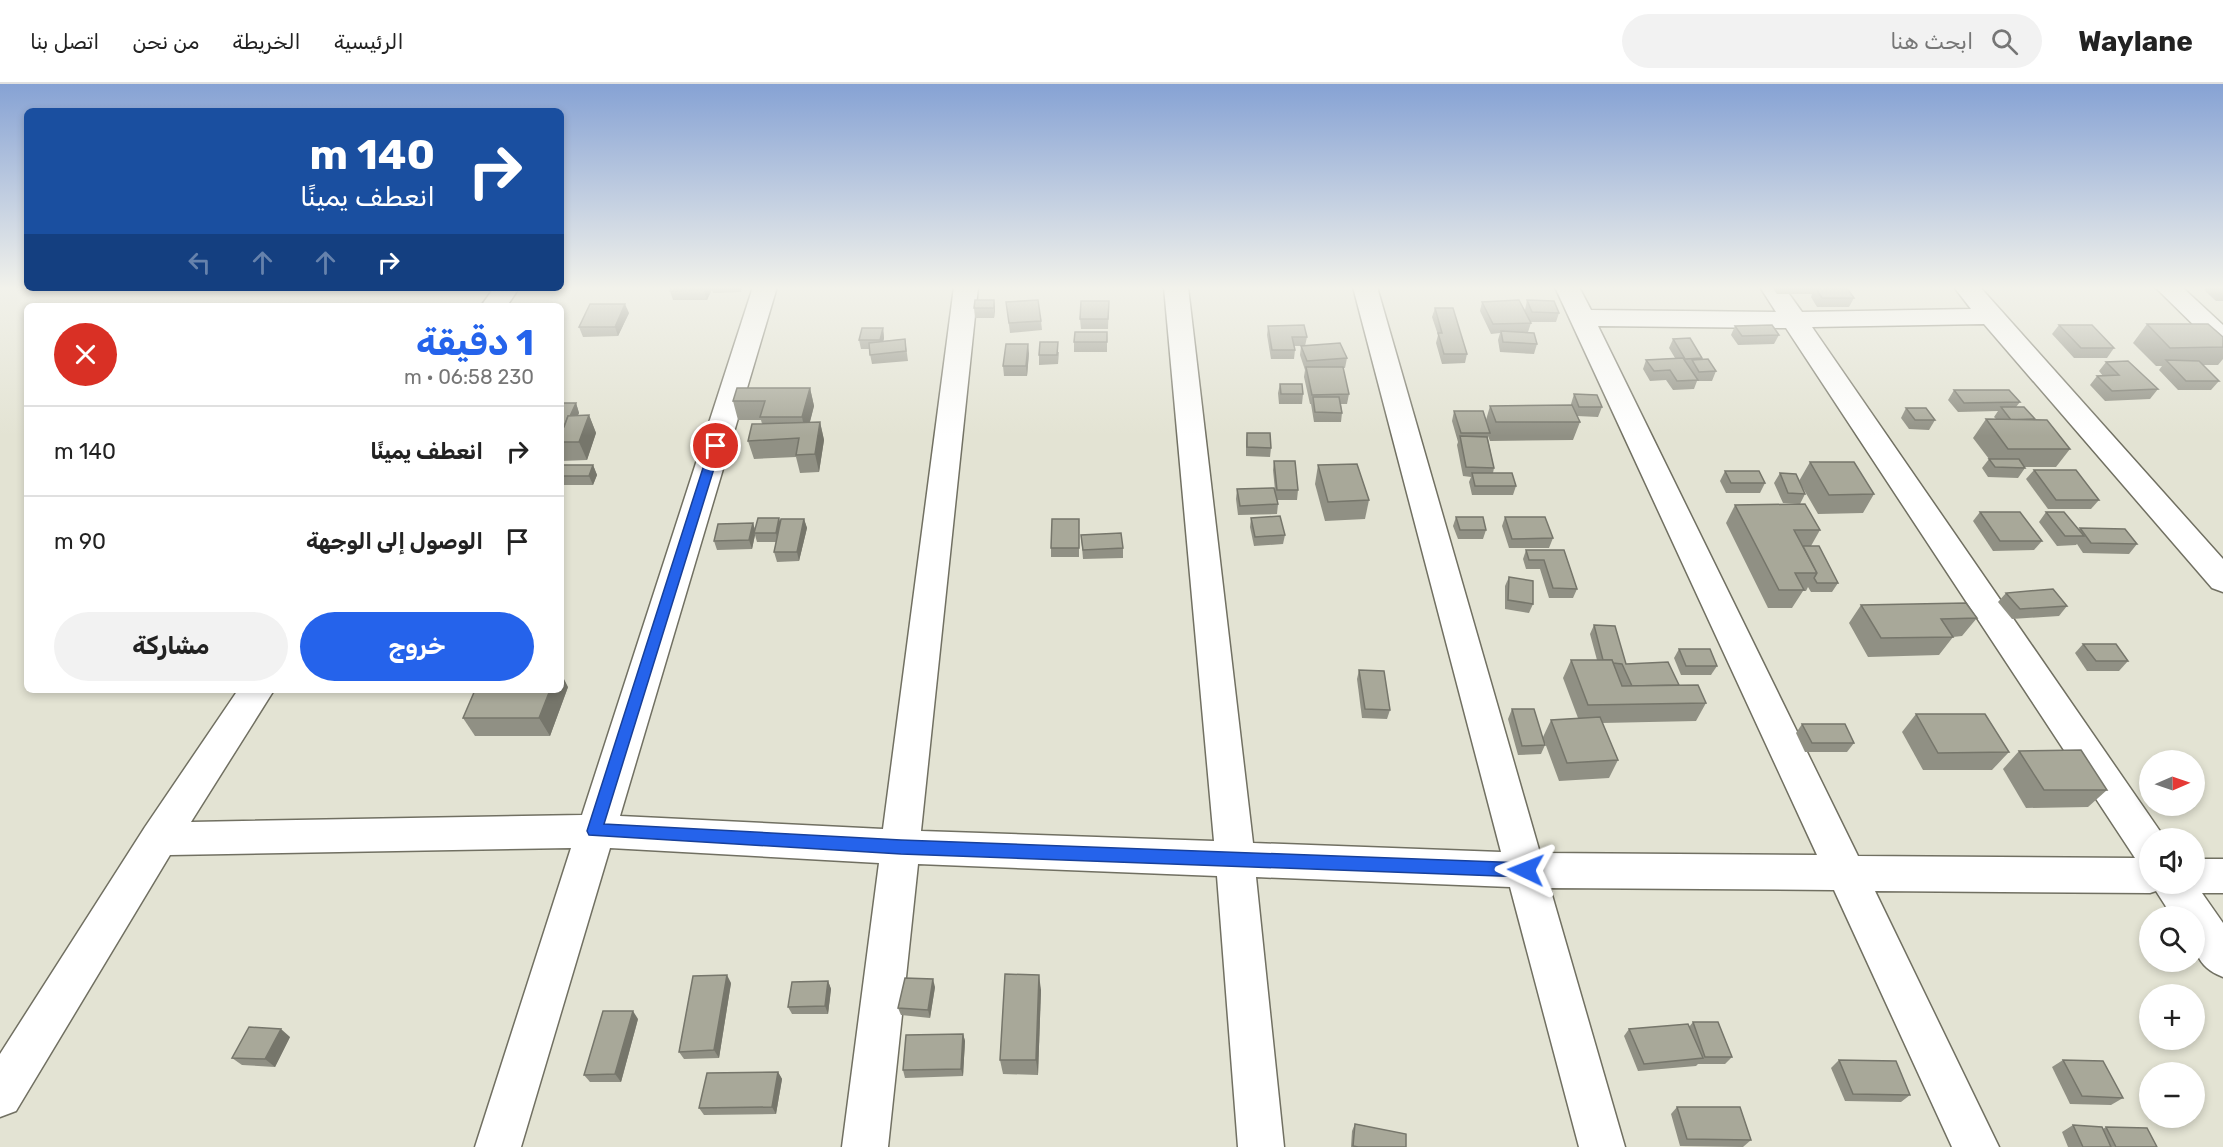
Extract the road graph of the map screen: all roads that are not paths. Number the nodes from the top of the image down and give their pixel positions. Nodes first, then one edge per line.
1 (749, 337) edge
2 (960, 337) edge
3 (1181, 337) edge
4 (1379, 337) edge
5 (1591, 337) edge
6 (1805, 337) edge
7 (2009, 337) edge
8 (2223, 580) edge
9 (254, 693) edge
10 (594, 831) junction
11 (2139, 833) edge
12 (159, 839) junction
13 (901, 847) junction
14 (1235, 860) junction
15 (1526, 870) junction
16 (1844, 873) junction
17 (2139, 876) edge
18 (2205, 876) edge
19 (2223, 876) edge
20 (2180, 894) edge
21 (2223, 958) edge
22 (0, 1095) edge
23 (498, 1147) edge
24 (865, 1147) edge
25 (1261, 1147) edge
26 (1602, 1147) edge
27 (1976, 1147) edge

1 - 10 street
2 - 13 street
3 - 14 street
4 - 15 street
5 - 16 street
6 - 11 street
7 - 8 street
9 - 12 street
10 - 12 street
10 - 13 street
10 - 23 street
12 - 22 street
13 - 14 street
13 - 24 street
14 - 15 street
14 - 25 street
15 - 16 street
15 - 26 street
16 - 17 street
16 - 27 street
18 - 19 street
20 - 21 street

